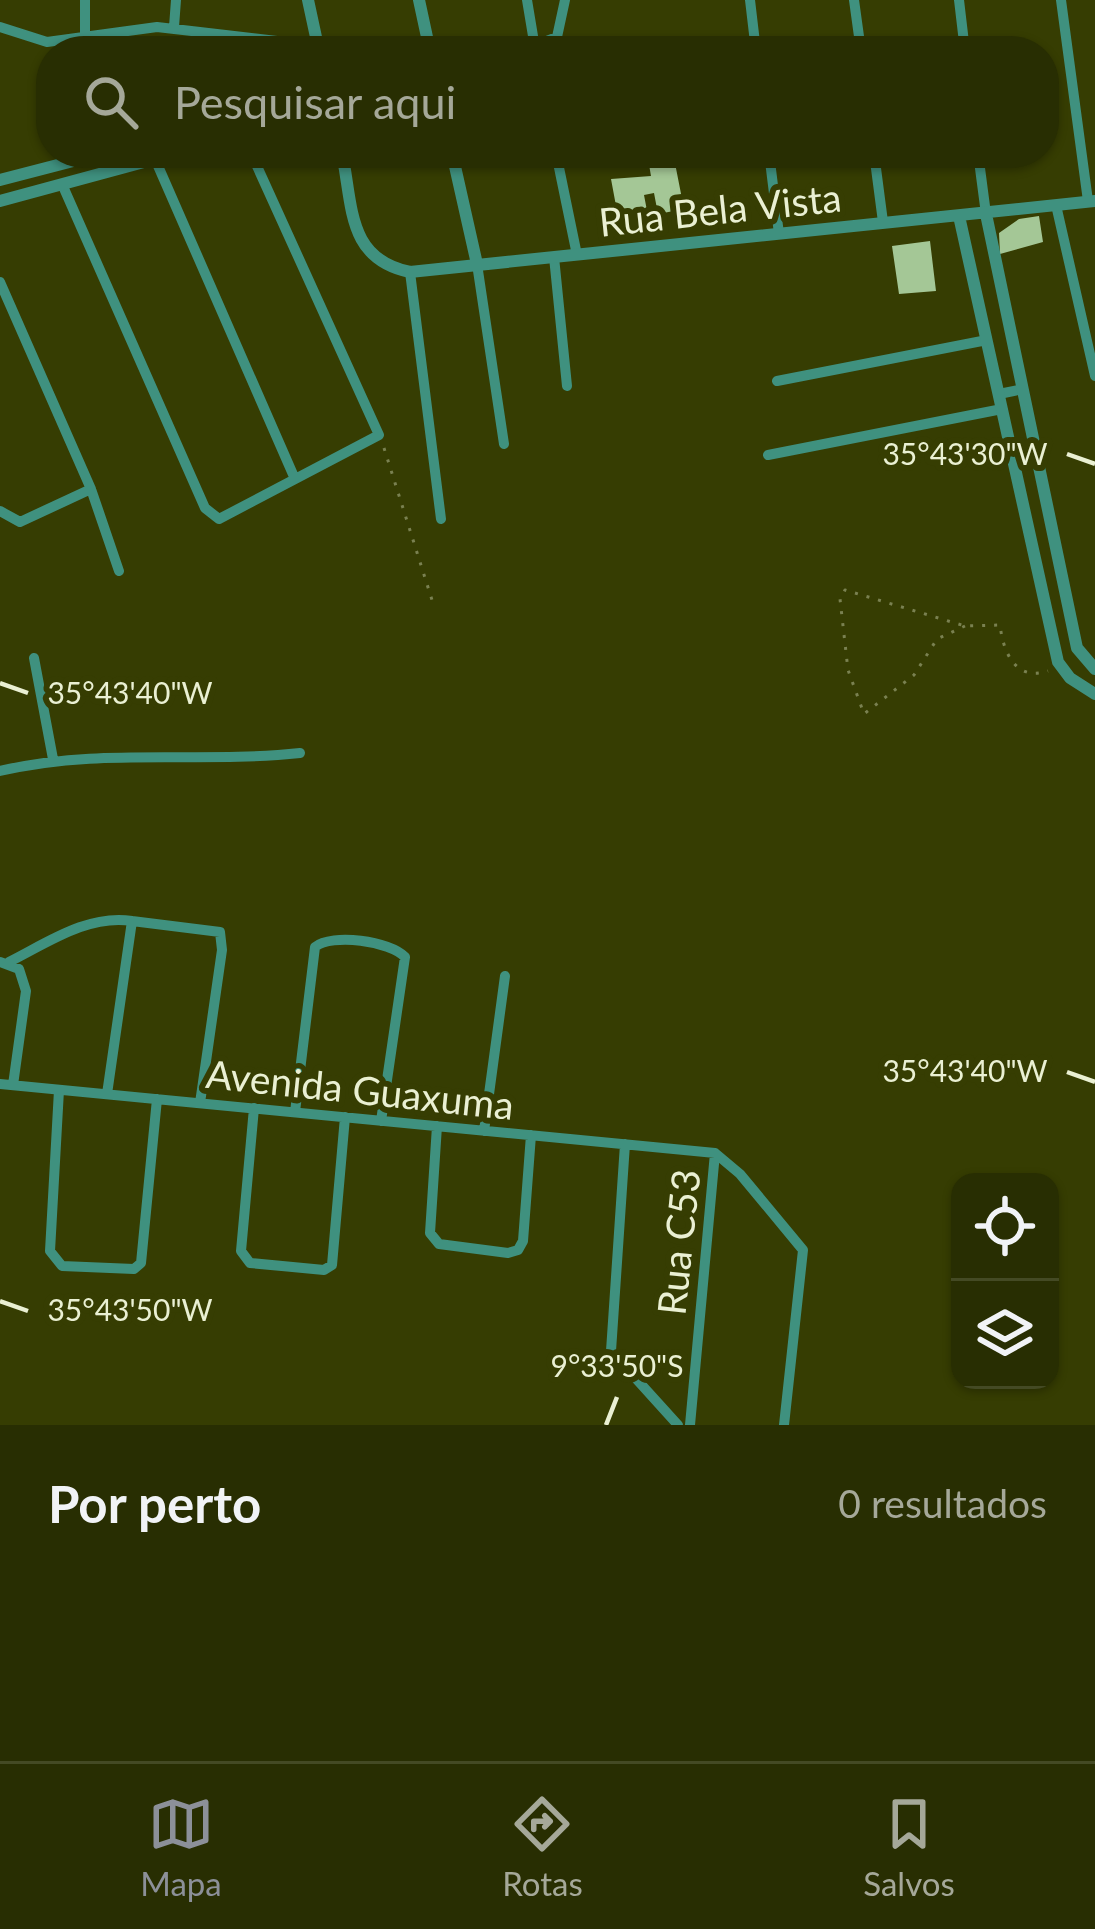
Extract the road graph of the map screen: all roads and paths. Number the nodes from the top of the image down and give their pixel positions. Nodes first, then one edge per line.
1 (86, 0) edge
2 (176, 0) edge
3 (308, 0) edge
4 (419, 0) edge
5 (527, 0) edge
6 (565, 0) edge
7 (750, 0) edge
8 (854, 0) edge
9 (958, 0) edge
10 (1061, 0) edge
11 (0, 27) edge
12 (174, 27) junction
13 (86, 36) edge
14 (95, 36) edge
15 (242, 36) edge
16 (314, 36) edge
17 (427, 36) edge
18 (533, 36) edge
19 (557, 36) edge
20 (754, 36) edge
21 (858, 36) edge
22 (963, 36) edge
23 (36, 38) edge
24 (44, 168) edge
25 (122, 168) edge
26 (159, 168) edge
27 (258, 168) edge
28 (345, 168) edge
29 (455, 168) edge
30 (559, 168) edge
31 (771, 168) edge
32 (876, 168) edge
33 (980, 168) edge
34 (0, 179) edge
35 (62, 184) junction
36 (0, 201) edge
37 (1092, 201) edge
38 (1056, 205) junction
39 (1005, 212) junction
40 (986, 214) junction
41 (959, 216) junction
42 (883, 221) junction
43 (779, 234) junction
44 (992, 239) junction
45 (578, 255) junction
46 (554, 257) junction
47 (477, 264) junction
48 (410, 272) junction
49 (0, 282) edge
50 (987, 340) junction
51 (1095, 376) edge
52 (777, 381) dead end
53 (567, 386) dead end
54 (1023, 389) junction
55 (999, 394) junction
56 (1002, 409) junction
57 (379, 435) junction
58 (504, 443) dead end
59 (768, 455) dead end
60 (295, 479) junction
61 (91, 489) junction
62 (0, 511) edge
63 (441, 519) dead end
64 (119, 571) dead end
65 (432, 599) dead end
66 (965, 626) junction
67 (34, 658) dead end
68 (1058, 662) junction
69 (1095, 669) edge
70 (1095, 694) edge
71 (300, 753) dead end
72 (53, 759) junction
73 (0, 771) edge
74 (132, 921) junction
75 (5, 962) edge
76 (505, 976) dead end
77 (6, 1084) edge
78 (59, 1090) junction
79 (107, 1094) junction
80 (157, 1099) junction
81 (200, 1103) junction
82 (254, 1108) junction
83 (295, 1112) junction
84 (345, 1117) junction
85 (381, 1121) junction
86 (437, 1126) junction
87 (484, 1131) junction
88 (531, 1135) junction
89 (625, 1144) junction
90 (715, 1153) junction
91 (678, 1425) edge
92 (691, 1425) edge
93 (784, 1425) edge

1 - 13 street
2 - 12 street
3 - 16 street
4 - 17 street
5 - 18 street
6 - 19 street
7 - 20 street
8 - 21 street
9 - 22 street
10 - 37 street
11 - 23 street
12 - 14 street
12 - 15 street
24 - 34 street
25 - 35 street
26 - 60 street
27 - 57 street
28 - 48 street
29 - 47 street
30 - 45 street
31 - 43 street
32 - 42 street
33 - 40 street
35 - 36 street
35 - 60 street
37 - 38 street, Rua Bela Vista
38 - 39 street, Rua Bela Vista
38 - 51 street
39 - 40 street, Rua Bela Vista
39 - 44 street
40 - 41 street, Rua Bela Vista
40 - 44 street
41 - 42 street, Rua Bela Vista
41 - 50 street
42 - 43 street, Rua Bela Vista
43 - 45 street, Rua Bela Vista
44 - 54 street
45 - 46 street, Rua Bela Vista
46 - 47 street, Rua Bela Vista
46 - 53 street
47 - 48 street, Rua Bela Vista
47 - 58 street
48 - 63 street
49 - 61 street
50 - 52 street
50 - 55 street
54 - 55 street
54 - 69 street
55 - 56 street
56 - 59 street
56 - 68 street
57 - 60 street
57 - 65 path
61 - 62 street
61 - 64 street
66 - 66 path
66 - 68 path
67 - 72 street
68 - 70 street
71 - 72 street
72 - 73 street
74 - 75 street
74 - 79 street
74 - 81 street
75 - 77 street
76 - 87 street
77 - 78 street, Avenida Guaxuma
78 - 79 street, Avenida Guaxuma
78 - 80 street
79 - 80 street, Avenida Guaxuma
80 - 81 street, Avenida Guaxuma
81 - 82 street, Avenida Guaxuma
82 - 83 street, Avenida Guaxuma
82 - 84 street
83 - 84 street, Avenida Guaxuma
83 - 85 street
84 - 85 street, Avenida Guaxuma
85 - 86 street, Avenida Guaxuma
86 - 87 street, Avenida Guaxuma
86 - 88 street
87 - 88 street, Avenida Guaxuma
88 - 89 street, Avenida Guaxuma
89 - 90 street, Avenida Guaxuma
89 - 91 street
90 - 92 street, Rua C53
90 - 93 street, Rua C53

